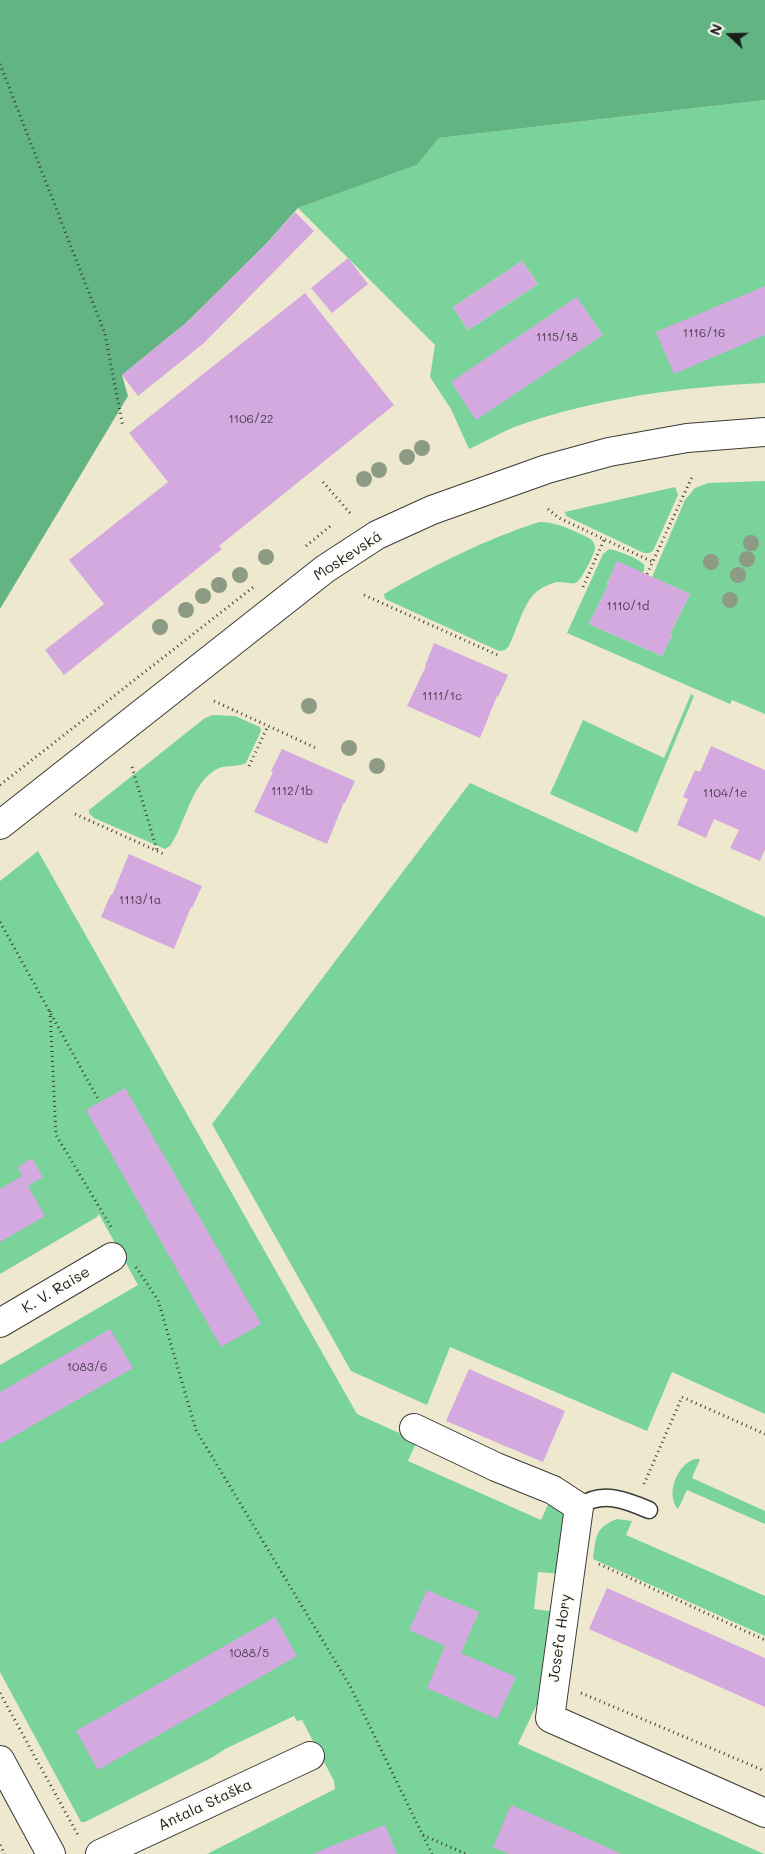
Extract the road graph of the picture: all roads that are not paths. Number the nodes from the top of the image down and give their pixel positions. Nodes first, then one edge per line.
1 (765, 432) edge
2 (0, 825) edge
3 (120, 1250) road end
4 (0, 1323) edge
5 (414, 1428) dead end
6 (579, 1507) junction
7 (642, 1507) road end
8 (310, 1756) dead end
9 (0, 1760) edge
10 (765, 1813) edge
11 (92, 1850) edge
12 (51, 1854) edge

1 - 2 street, Moskevská
3 - 4 street, K. V. Raise
5 - 6 street
6 - 7 lane
6 - 10 street, Josefa Hory
8 - 11 street, Antala Staška
9 - 12 street

